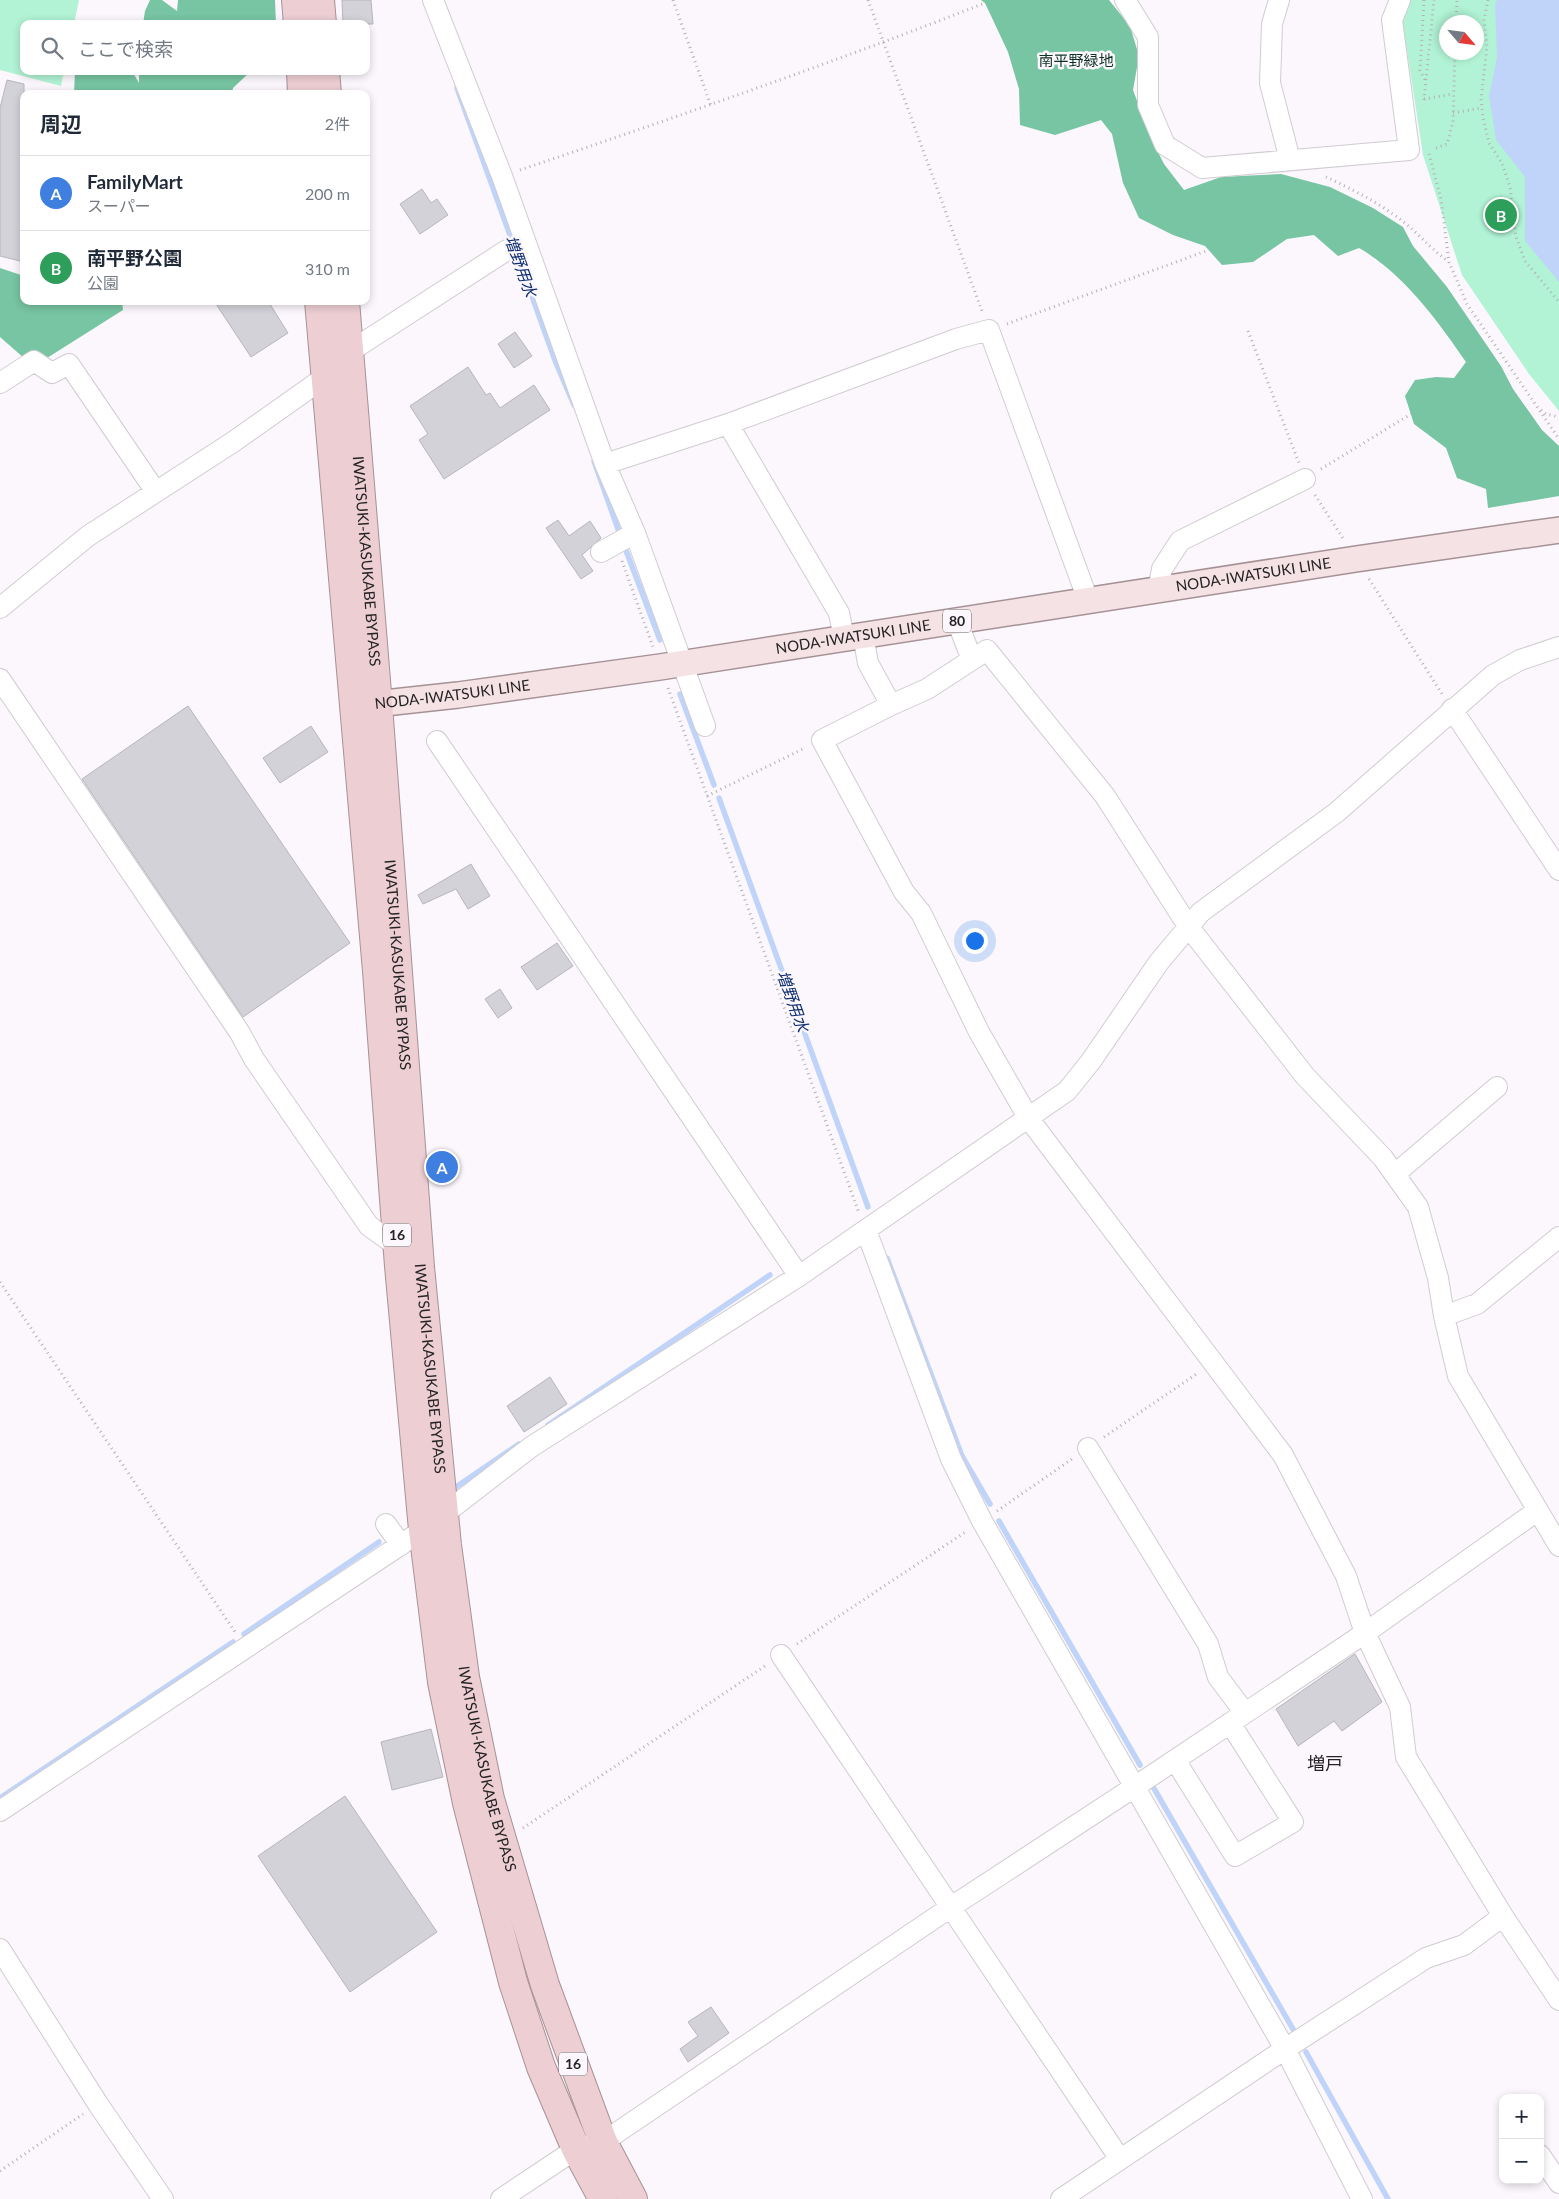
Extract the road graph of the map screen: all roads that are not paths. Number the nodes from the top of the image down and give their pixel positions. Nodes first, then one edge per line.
1 (296, 0) edge
2 (320, 0) edge
3 (433, 0) edge
4 (1124, 0) edge
5 (1279, 0) edge
6 (1400, 0) edge
7 (298, 20) edge
8 (322, 20) edge
9 (301, 75) edge
10 (326, 75) edge
11 (302, 90) edge
12 (327, 90) edge
13 (1290, 160) junction
14 (507, 250) dead end
15 (319, 305) edge
16 (345, 305) edge
17 (349, 352) junction
18 (325, 377) junction
19 (0, 383) edge
20 (728, 424) junction
21 (605, 464) junction
22 (1305, 479) road end
23 (156, 492) junction
24 (1559, 530) edge
25 (635, 533) junction
26 (608, 548) road end
27 (1158, 590) junction
28 (4, 598) edge
29 (1088, 600) junction
30 (957, 621) junction
31 (853, 636) junction
32 (1559, 647) edge
33 (972, 660) junction
34 (670, 665) junction
35 (0, 679) edge
36 (891, 705) junction
37 (366, 706) junction
38 (1452, 709) junction
39 (705, 726) dead end
40 (437, 741) dead end
41 (1559, 870) edge
42 (1188, 926) junction
43 (1496, 1087) dead end
44 (1029, 1118) junction
45 (1395, 1174) junction
46 (866, 1230) junction
47 (1559, 1237) edge
48 (398, 1246) junction
49 (799, 1276) junction
50 (1444, 1316) junction
51 (1088, 1448) dead end
52 (1537, 1511) junction
53 (433, 1522) junction
54 (386, 1524) dead end
55 (400, 1545) junction
56 (1559, 1546) edge
57 (1365, 1633) junction
58 (781, 1655) road end
59 (1238, 1718) junction
60 (1175, 1760) junction
61 (1136, 1786) junction
62 (0, 1811) edge
63 (951, 1907) junction
64 (1503, 1916) junction
65 (0, 1949) edge
66 (1559, 2000) edge
67 (1285, 2049) junction
68 (603, 2142) junction
69 (576, 2150) junction
70 (1120, 2159) junction
71 (1544, 2161) edge
72 (1559, 2183) edge
73 (163, 2199) edge
74 (501, 2199) edge
75 (603, 2199) edge
76 (633, 2199) edge
77 (1061, 2199) edge
78 (1362, 2199) edge

1 - 7 highway
2 - 8 highway
3 - 21 street
4 - 13 street
5 - 13 street
6 - 13 street
9 - 11 highway
10 - 12 highway
14 - 17 street
15 - 18 highway, IWATSUKI-KASUKABE BYPASS / 16
16 - 17 highway, IWATSUKI-KASUKABE BYPASS / 16
17 - 18 street
17 - 37 highway, IWATSUKI-KASUKABE BYPASS / 16
18 - 23 street
18 - 37 highway, IWATSUKI-KASUKABE BYPASS / 16
19 - 23 street
20 - 21 street
20 - 29 street
20 - 31 street
21 - 25 street
22 - 27 street
23 - 28 street
24 - 27 main road, NODA-IWATSUKI LINE / 80
25 - 26 street
25 - 34 street
27 - 29 main road, NODA-IWATSUKI LINE / 80
29 - 30 main road, NODA-IWATSUKI LINE / 80
30 - 31 main road, NODA-IWATSUKI LINE / 80
30 - 33 street
31 - 34 main road, NODA-IWATSUKI LINE / 80
31 - 36 street
32 - 38 street
33 - 36 street
33 - 42 street
34 - 37 main road, NODA-IWATSUKI LINE / 80
34 - 39 street
35 - 48 street
36 - 44 street
37 - 48 highway, IWATSUKI-KASUKABE BYPASS / 16
37 - 53 highway, IWATSUKI-KASUKABE BYPASS / 16
38 - 41 street
38 - 42 street
40 - 49 street
42 - 44 street
42 - 45 street
43 - 45 street
44 - 46 street
44 - 57 street
45 - 50 street
46 - 49 street
46 - 61 street
47 - 50 street
48 - 53 highway, IWATSUKI-KASUKABE BYPASS / 16
49 - 53 street
50 - 52 street
51 - 59 street
52 - 56 street
52 - 57 street
53 - 55 street
53 - 68 highway, IWATSUKI-KASUKABE BYPASS / 16
53 - 69 highway, IWATSUKI-KASUKABE BYPASS / 16
54 - 55 street
55 - 62 street
57 - 59 street
57 - 64 street
58 - 63 street
59 - 60 street
59 - 60 street
60 - 61 street
61 - 63 street
61 - 67 street
63 - 68 street
63 - 70 street
64 - 66 street
64 - 67 street
65 - 73 street
67 - 70 street
67 - 78 street
68 - 69 street
68 - 76 highway, IWATSUKI-KASUKABE BYPASS / 16
69 - 74 street
69 - 75 highway, IWATSUKI-KASUKABE BYPASS / 16
70 - 77 street
71 - 72 street

